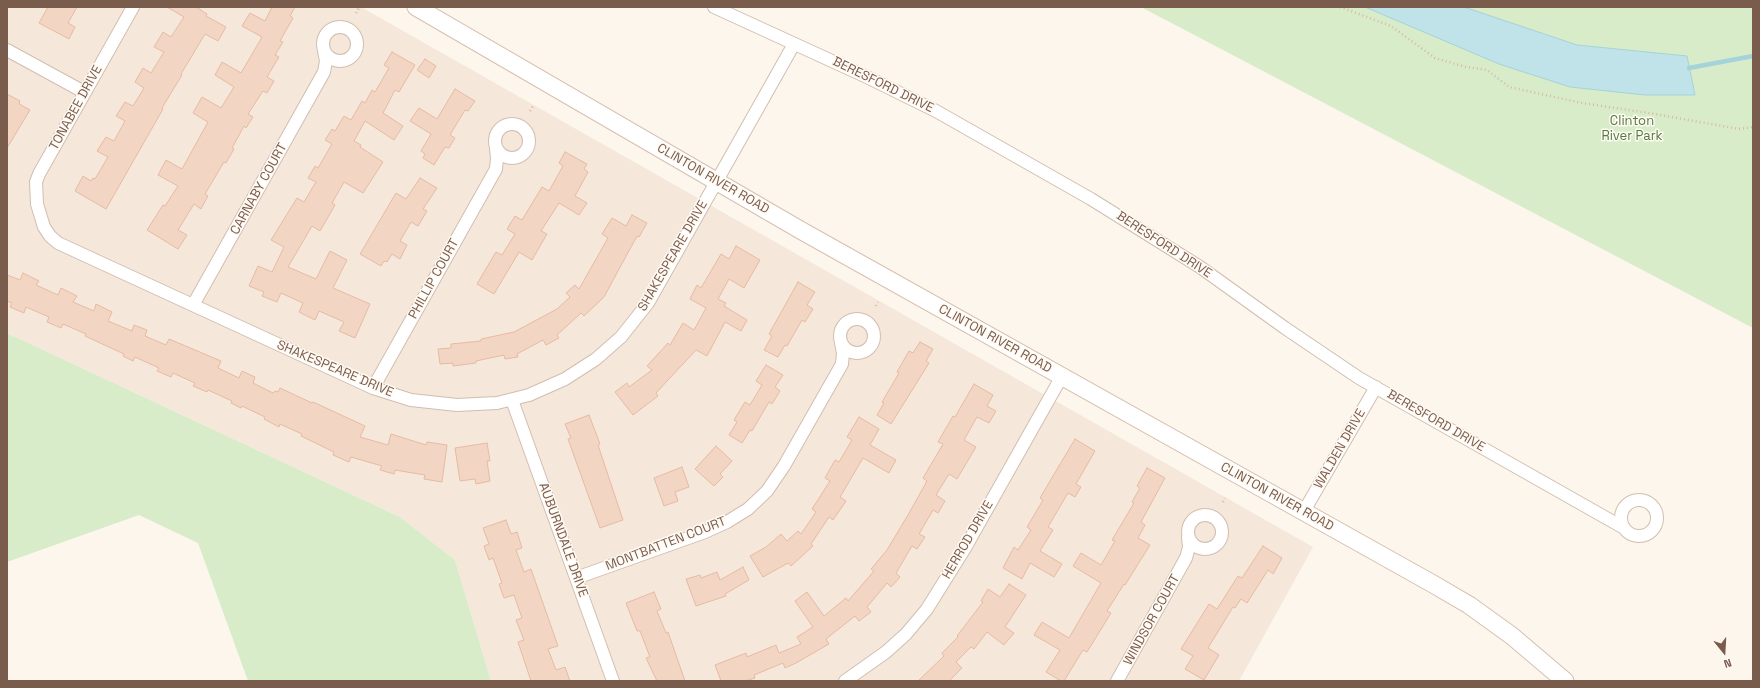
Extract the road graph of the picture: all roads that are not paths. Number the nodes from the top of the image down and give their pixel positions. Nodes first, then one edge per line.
1 (133, 7) edge
2 (416, 7) edge
3 (714, 7) edge
4 (794, 44) junction
5 (7, 50) edge
6 (324, 51) junction
7 (343, 61) junction
8 (324, 72) junction
9 (84, 92) junction
10 (496, 148) junction
11 (515, 158) junction
12 (496, 169) junction
13 (717, 181) junction
14 (40, 214) joint
15 (193, 306) junction
16 (841, 343) junction
17 (860, 353) junction
18 (842, 364) junction
19 (1062, 376) junction
20 (1376, 387) junction
21 (373, 388) junction
22 (512, 400) junction
23 (1627, 506) junction
24 (1304, 511) junction
25 (1597, 513) junction
26 (1624, 528) junction
27 (1188, 537) junction
28 (1206, 549) junction
29 (1186, 558) junction
30 (576, 578) junction
31 (613, 681) edge
32 (845, 681) edge
33 (1117, 681) edge
34 (1565, 681) edge

1 - 9 street, TONABEE DRIVE
2 - 13 street, CLINTON RIVER ROAD
3 - 4 street, BERESFORD DRIVE
4 - 13 street, SHAKESPEARE DRIVE
4 - 20 street, BERESFORD DRIVE
5 - 9 street
6 - 7 street
6 - 7 street, CARNABY COURT
6 - 8 street, CARNABY COURT
7 - 8 street, CARNABY COURT
8 - 15 street, CARNABY COURT
9 - 14 street, TONABEE DRIVE
10 - 11 street
10 - 11 street, PHILLIP COURT
10 - 12 street, PHILLIP COURT
11 - 12 street, PHILLIP COURT
12 - 21 street, PHILLIP COURT
13 - 19 street, CLINTON RIVER ROAD
13 - 22 street, SHAKESPEARE DRIVE
14 - 15 street, SHAKESPEARE DRIVE
15 - 21 street, SHAKESPEARE DRIVE
16 - 17 street
16 - 17 street, MONTBATTEN COURT
16 - 18 street, MONTBATTEN COURT
17 - 18 street, MONTBATTEN COURT
18 - 30 street, MONTBATTEN COURT
19 - 24 street, CLINTON RIVER ROAD
19 - 32 street, HERROD DRIVE
20 - 24 street, WALDEN DRIVE
20 - 25 street, BERESFORD DRIVE
21 - 22 street, SHAKESPEARE DRIVE
22 - 30 street, AUBURNDALE DRIVE
23 - 25 street, BERESFORD DRIVE
23 - 26 street
23 - 26 street, BERESFORD DRIVE
24 - 34 street, CLINTON RIVER ROAD
25 - 26 street, BERESFORD DRIVE
27 - 28 street
27 - 28 street, WINDSOR COURT
27 - 29 street, WINDSOR COURT
28 - 29 street, WINDSOR COURT
29 - 33 street, WINDSOR COURT
30 - 31 street, AUBURNDALE DRIVE

